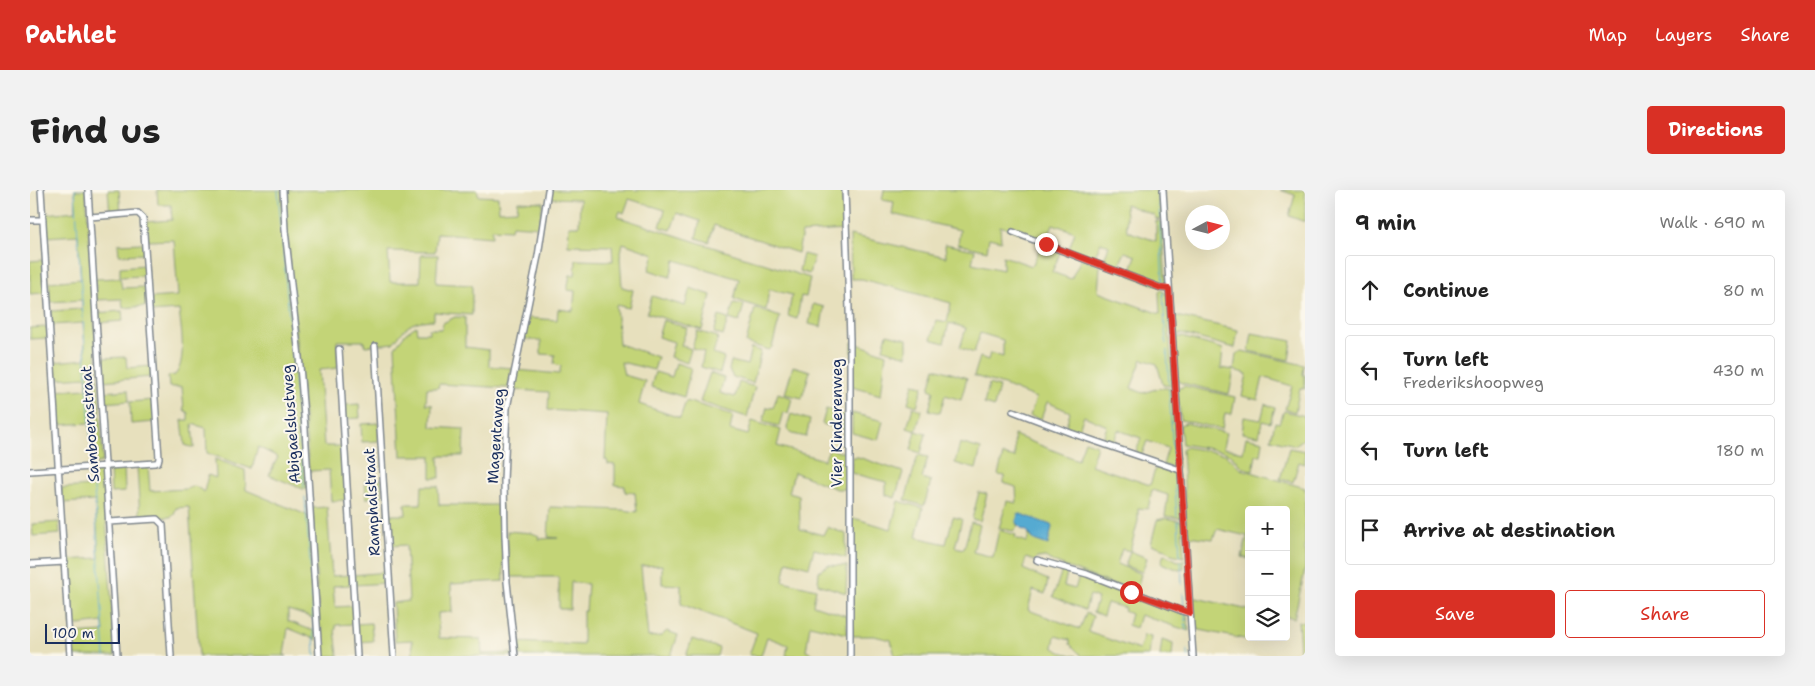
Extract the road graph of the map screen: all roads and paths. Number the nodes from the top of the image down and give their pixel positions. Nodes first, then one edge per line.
1 (41, 190) edge
2 (88, 190) edge
3 (284, 190) edge
4 (548, 190) edge
5 (845, 190) edge
6 (1164, 190) edge
7 (90, 217) junction
8 (30, 220) edge
9 (43, 220) junction
10 (1014, 232) dead end
11 (1169, 289) junction
12 (376, 346) dead end
13 (339, 349) dead end
14 (1013, 411) dead end
15 (105, 466) junction
16 (58, 468) junction
17 (1180, 470) junction
18 (30, 471) edge
19 (109, 522) junction
20 (1037, 560) dead end
21 (64, 562) junction
22 (30, 564) edge
23 (1190, 613) junction
24 (70, 656) edge
25 (117, 656) edge
26 (171, 656) edge
27 (320, 656) edge
28 (357, 656) edge
29 (394, 656) edge
30 (515, 656) edge
31 (850, 656) edge
32 (1193, 656) edge

1 - 9 street
2 - 7 street, Samboerastraat
3 - 27 street, Abigaelslustweg
4 - 30 street, Magentaweg
5 - 31 street, Vier Kinderenweg
6 - 11 street
7 - 15 street, Samboerastraat
7 - 15 street
8 - 9 street
9 - 16 street
10 - 11 street
11 - 17 street
12 - 29 street, Ramphalstraat
13 - 28 street
14 - 17 street
15 - 16 street
15 - 19 street, Samboerastraat
16 - 18 street
16 - 21 street
17 - 23 street
19 - 25 street, Samboerastraat
19 - 26 street
20 - 23 street
21 - 22 street
21 - 24 street
23 - 32 street

